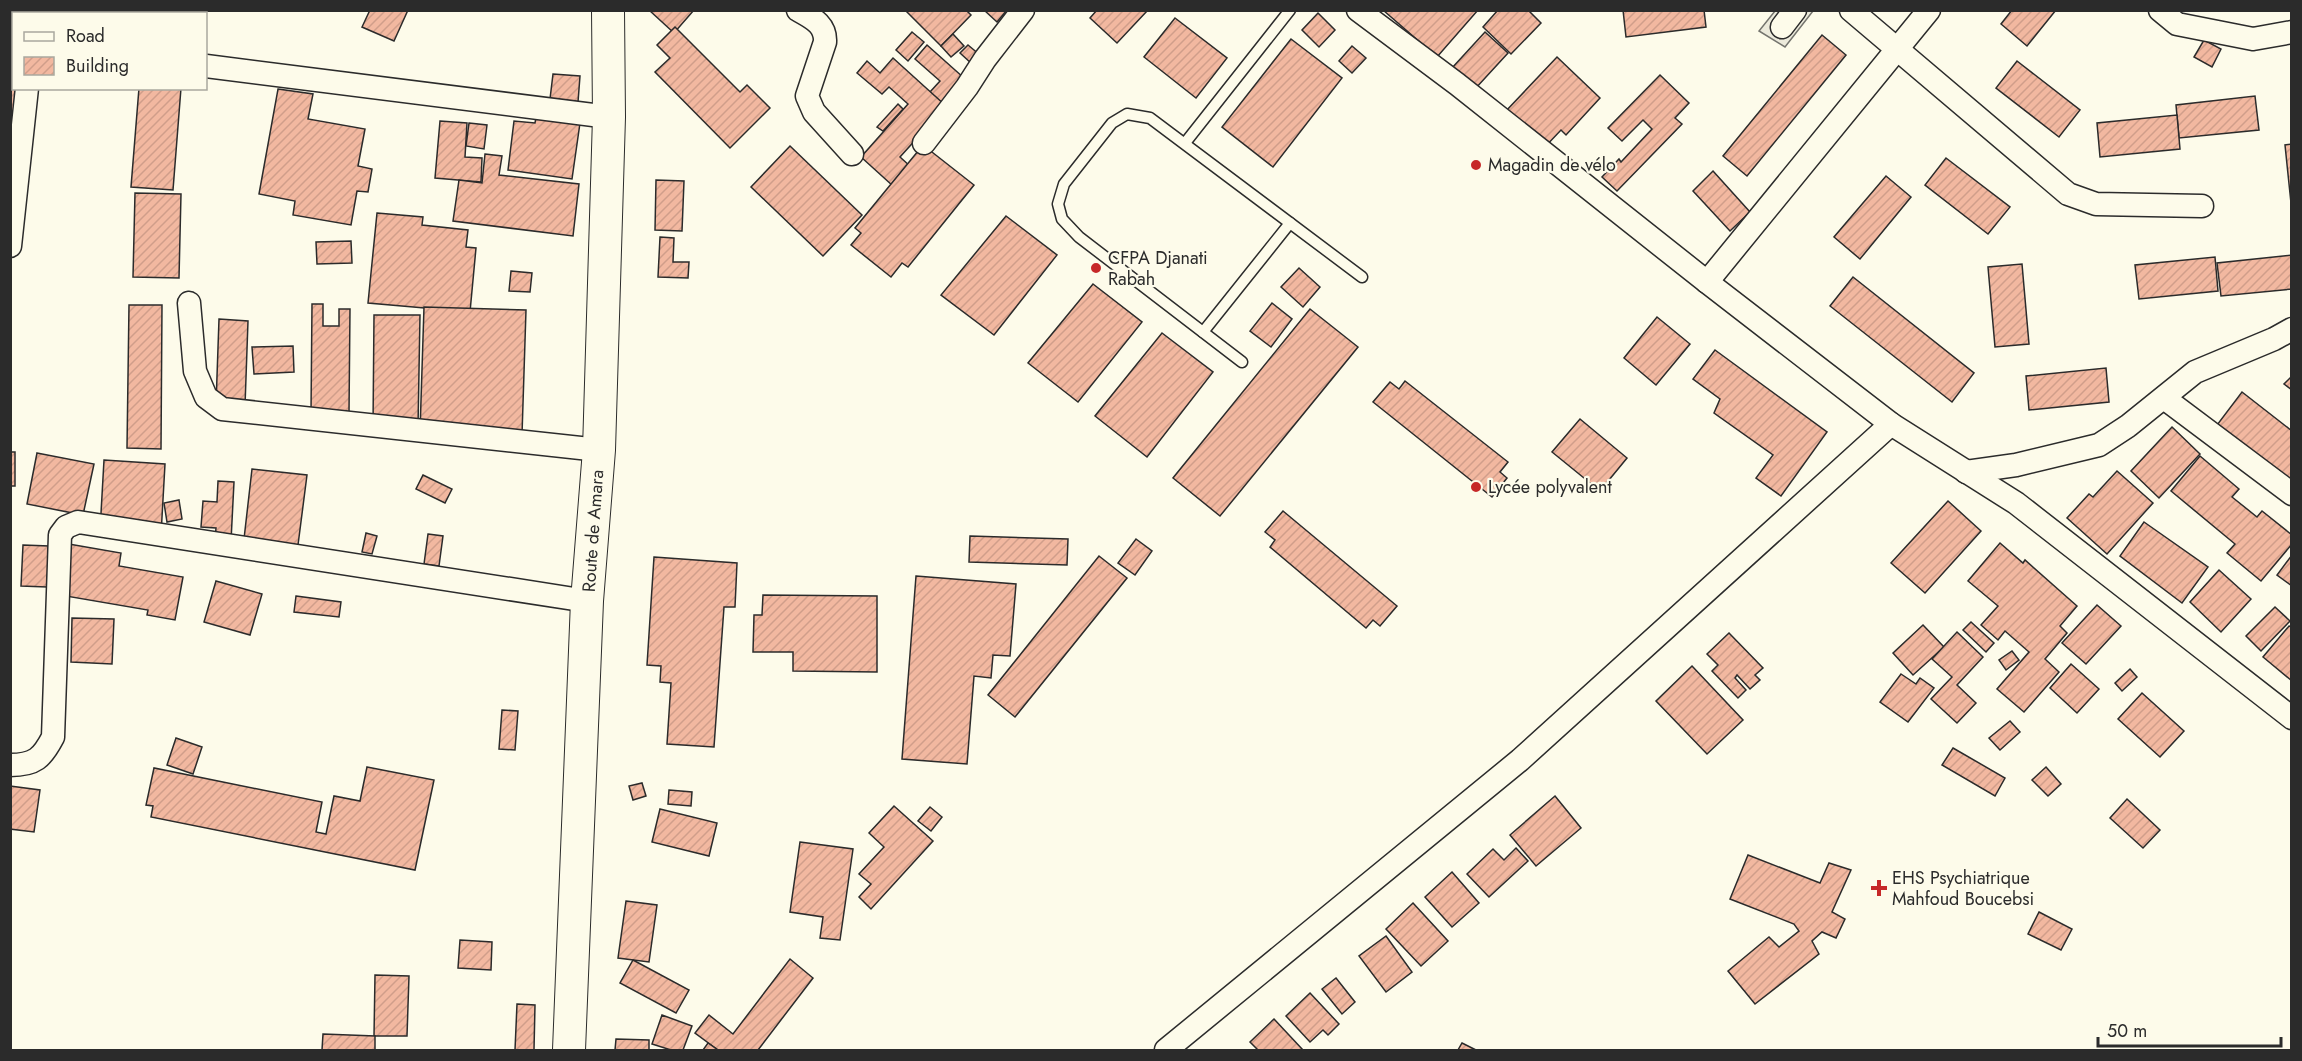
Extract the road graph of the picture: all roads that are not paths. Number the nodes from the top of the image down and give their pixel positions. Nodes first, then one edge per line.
1 (608, 10) edge
2 (798, 10) edge
3 (1023, 10) edge
4 (1290, 10) edge
5 (1358, 10) edge
6 (1851, 10) edge
7 (1929, 10) edge
8 (2160, 10) edge
9 (2292, 32) edge
10 (1898, 51) junction
11 (207, 66) edge
12 (27, 90) edge
13 (609, 117) junction
14 (924, 143) dead end
15 (1185, 143) junction
16 (852, 154) dead end
17 (2202, 206) dead end
18 (1290, 223) junction
19 (10, 246) edge
20 (1362, 277) dead end
21 (1707, 282) junction
22 (189, 303) dead end
23 (2292, 328) edge
24 (1203, 332) junction
25 (1242, 362) dead end
26 (2164, 398) junction
27 (1891, 424) junction
28 (599, 450) junction
29 (1966, 472) junction
30 (2292, 494) edge
31 (587, 601) junction
32 (2292, 718) edge
33 (10, 765) edge
34 (569, 1050) edge
35 (1166, 1050) edge

1 - 13 street, Route de Amara
2 - 16 street
3 - 14 street
4 - 15 lane
5 - 21 street
6 - 10 street
7 - 10 street
8 - 9 street
10 - 17 street
10 - 21 street
11 - 13 street
12 - 19 street
13 - 28 street, Route de Amara
15 - 18 lane
15 - 24 lane
18 - 20 lane
18 - 24 lane
21 - 27 street
22 - 28 street
23 - 26 street
24 - 25 lane
26 - 29 street
26 - 30 street
27 - 29 street
27 - 35 street
28 - 31 street, Route de Amara
29 - 32 street
31 - 33 street
31 - 34 street, Route de Amara

